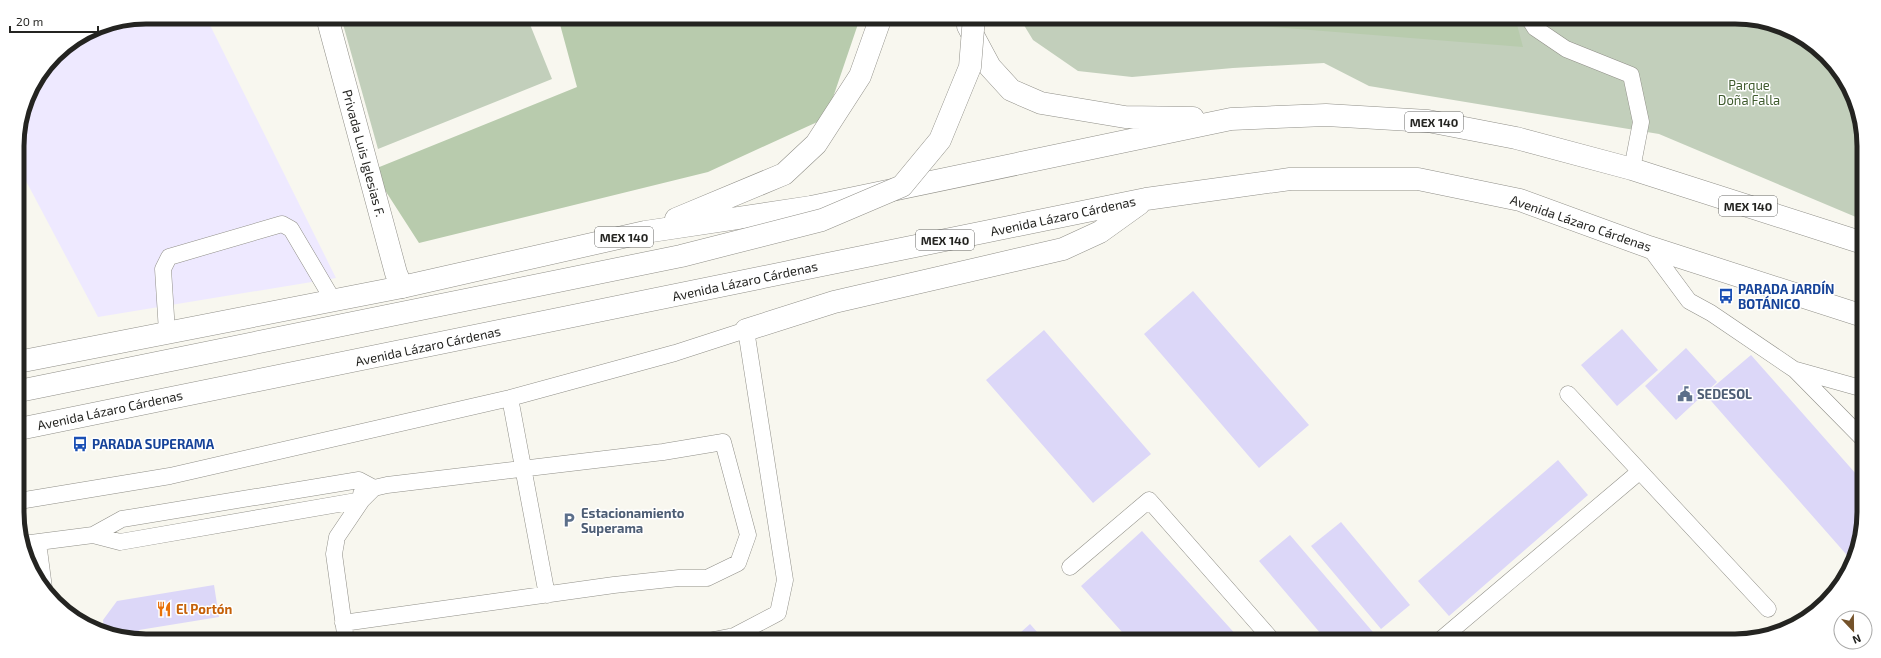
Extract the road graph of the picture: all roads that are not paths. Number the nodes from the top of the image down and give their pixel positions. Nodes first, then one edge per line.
1 (329, 24) edge
2 (879, 24) edge
3 (968, 24) edge
4 (973, 24) edge
5 (1532, 24) edge
6 (1231, 119) junction
7 (1632, 170) junction
8 (1146, 199) junction
9 (645, 232) junction
10 (1857, 240) edge
11 (1649, 247) junction
12 (402, 288) junction
13 (333, 300) junction
14 (1857, 314) edge
15 (746, 330) junction
16 (167, 332) junction
17 (24, 361) edge
18 (1795, 370) junction
19 (1857, 387) edge
20 (24, 390) edge
21 (1568, 394) dead end
22 (510, 398) junction
23 (24, 428) edge
24 (1857, 433) edge
25 (523, 469) junction
26 (1639, 472) junction
27 (359, 480) junction
28 (374, 488) junction
29 (24, 500) edge
30 (362, 500) junction
31 (93, 534) junction
32 (30, 543) edge
33 (37, 567) edge
34 (1070, 567) dead end
35 (546, 595) junction
36 (1768, 609) dead end
37 (343, 623) junction
38 (345, 634) edge
39 (738, 634) edge
40 (1267, 634) edge
41 (1447, 634) edge

1 - 12 main road, Privada Luis Iglesias F.
2 - 9 main road
3 - 6 main road
4 - 20 main road, bridge
5 - 7 lane
6 - 7 main road, MEX 140
6 - 9 main road, MEX 140
7 - 10 main road, MEX 140
8 - 11 main road, Avenida Lázaro Cárdenas / MEX 140
8 - 15 main road
8 - 23 main road, Avenida Lázaro Cárdenas / MEX 140
9 - 12 main road, MEX 140
11 - 14 main road, Avenida Lázaro Cárdenas / MEX 140
11 - 18 lane
12 - 13 main road, MEX 140
13 - 16 main road, MEX 140
13 - 16 lane
15 - 22 lane
15 - 39 lane
16 - 17 main road, MEX 140
18 - 19 lane
18 - 24 lane
21 - 26 lane
22 - 25 lane
22 - 29 lane
25 - 28 lane
25 - 35 lane
25 - 35 lane
26 - 36 lane
26 - 41 lane
27 - 28 lane
27 - 30 lane
27 - 31 lane
28 - 30 lane
30 - 31 lane
30 - 37 lane
31 - 32 lane
32 - 33 lane
34 - 40 lane
35 - 37 lane
37 - 38 lane

